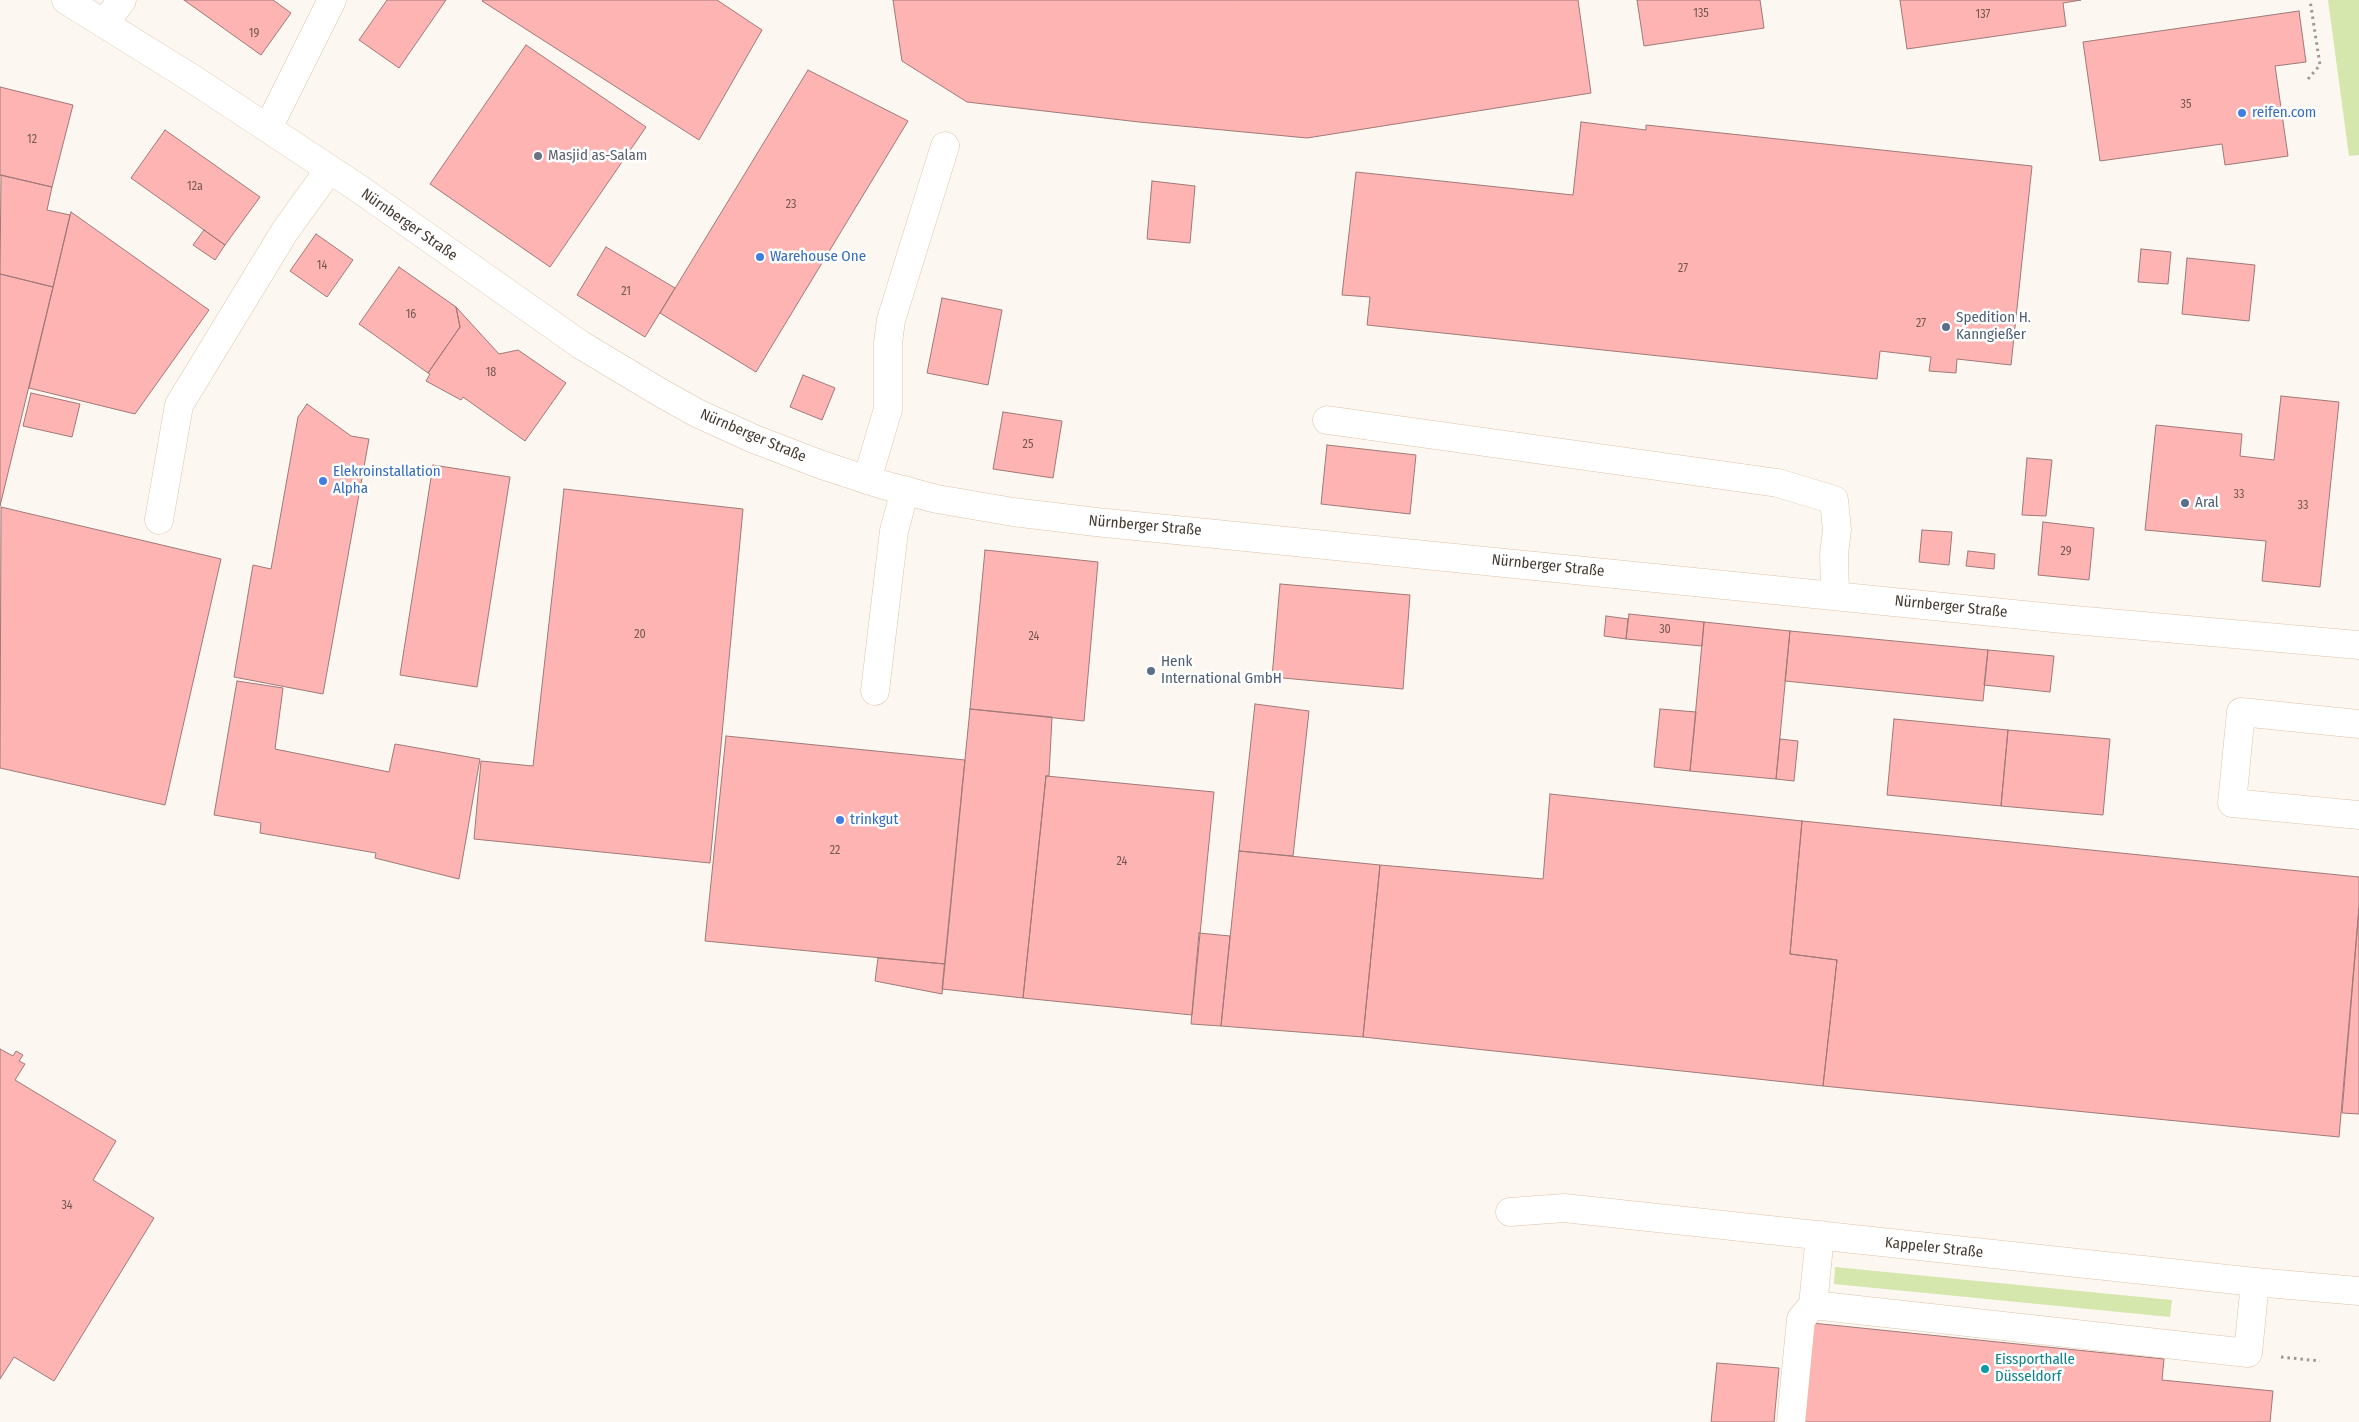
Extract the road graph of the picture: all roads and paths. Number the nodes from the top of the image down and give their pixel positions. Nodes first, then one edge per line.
1 (66, 0) edge
2 (122, 0) edge
3 (332, 0) edge
4 (2310, 0) edge
5 (104, 24) junction
6 (2308, 79) dead end
7 (268, 128) junction
8 (945, 146) dead end
9 (329, 170) junction
10 (1327, 420) dead end
11 (867, 480) junction
12 (904, 490) junction
13 (159, 520) dead end
14 (1835, 596) junction
15 (2359, 645) edge
16 (875, 691) dead end
17 (2359, 724) edge
18 (2359, 815) edge
19 (1510, 1212) dead end
20 (1820, 1235) junction
21 (2255, 1282) junction
22 (2359, 1291) edge
23 (1813, 1305) junction
24 (1791, 1422) edge

1 - 5 street, Nürnberger Straße
2 - 5 street
3 - 7 street
4 - 6 path
5 - 7 street, Nürnberger Straße
7 - 9 street, Nürnberger Straße
8 - 11 street
9 - 11 street, Nürnberger Straße
9 - 13 street
10 - 14 street
11 - 12 street, Nürnberger Straße
12 - 14 street, Nürnberger Straße
12 - 16 street
14 - 15 street, Nürnberger Straße
17 - 18 street
19 - 20 street, Kappeler Straße
20 - 21 street, Kappeler Straße
20 - 23 street
21 - 22 street, Kappeler Straße
21 - 23 street
23 - 24 street

